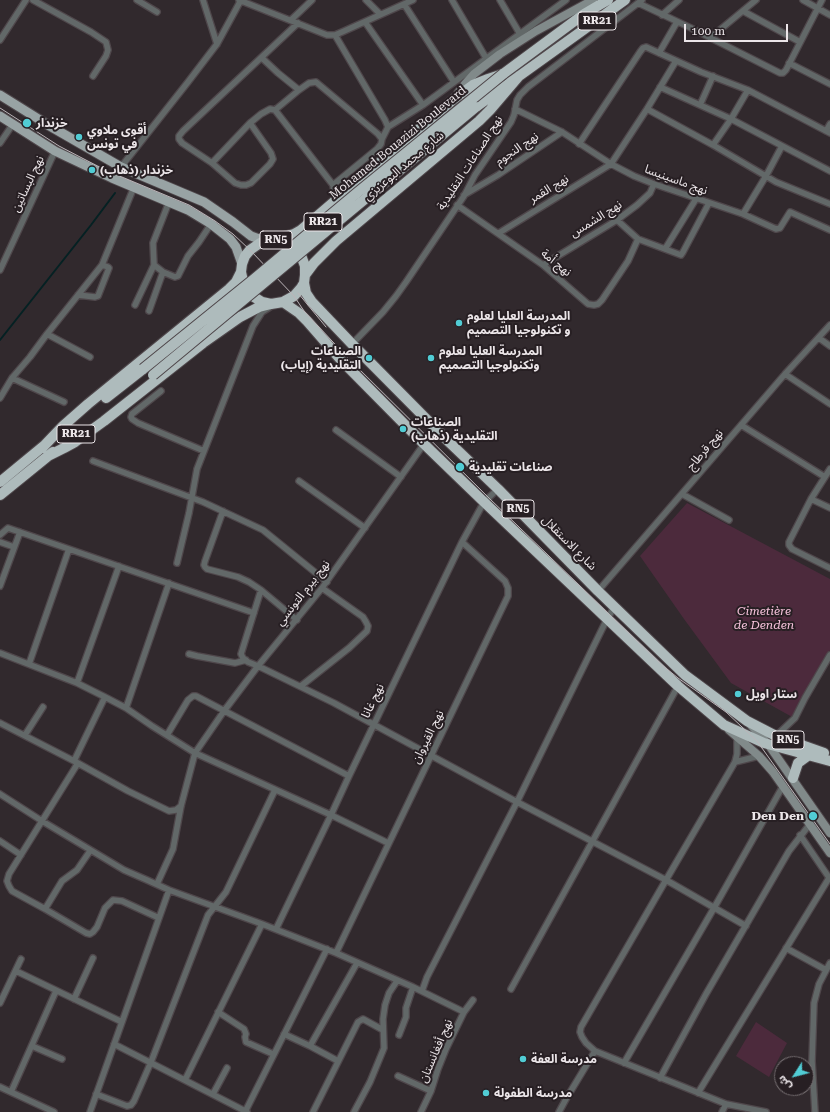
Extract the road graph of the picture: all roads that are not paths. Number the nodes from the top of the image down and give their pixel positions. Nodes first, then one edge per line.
1 (26, 0) edge
2 (33, 0) edge
3 (137, 0) edge
4 (203, 0) edge
5 (240, 0) edge
6 (312, 0) edge
7 (366, 0) edge
8 (413, 0) edge
9 (452, 0) edge
10 (500, 0) edge
11 (566, 0) edge
12 (592, 0) edge
13 (608, 0) edge
14 (625, 0) edge
15 (679, 0) edge
16 (756, 0) edge
17 (803, 0) edge
18 (822, 0) edge
19 (640, 2) edge
20 (404, 4) junction
21 (818, 9) junction
22 (743, 11) junction
23 (157, 12) dead end
24 (380, 14) junction
25 (662, 15) junction
26 (830, 15) edge
27 (291, 20) junction
28 (365, 22) junction
29 (676, 22) junction
30 (298, 23) junction
31 (520, 34) junction
32 (335, 35) junction
33 (710, 38) junction
34 (0, 40) edge
35 (800, 42) junction
36 (217, 44) junction
37 (660, 53) junction
38 (262, 58) junction
39 (486, 58) junction
40 (676, 61) junction
41 (790, 63) junction
42 (503, 74) junction
43 (93, 76) dead end
44 (519, 76) junction
45 (713, 76) junction
46 (454, 82) junction
47 (830, 84) edge
48 (660, 87) junction
49 (299, 90) junction
50 (748, 90) junction
51 (0, 95) edge
52 (454, 99) junction
53 (422, 105) junction
54 (700, 105) junction
55 (476, 107) joint
56 (515, 109) junction
57 (647, 109) junction
58 (275, 110) junction
59 (0, 116) edge
60 (731, 119) junction
61 (250, 123) junction
62 (13, 124) junction
63 (830, 124) edge
64 (388, 127) junction
65 (562, 132) junction
66 (828, 132) edge
67 (382, 139) junction
68 (0, 143) edge
69 (580, 144) junction
70 (713, 145) junction
71 (782, 146) junction
72 (55, 151) junction
73 (212, 163) junction
74 (611, 164) junction
75 (121, 167) junction
76 (830, 171) edge
77 (766, 176) junction
78 (654, 184) junction
79 (333, 185) junction
80 (134, 188) junction
81 (464, 196) junction
82 (696, 199) junction
83 (335, 200) junction
84 (169, 202) junction
85 (709, 204) junction
86 (830, 204) edge
87 (457, 205) junction
88 (743, 214) junction
89 (617, 220) junction
90 (211, 224) junction
91 (830, 230) edge
92 (499, 233) junction
93 (638, 239) junction
94 (271, 240) junction
95 (665, 249) junction
96 (102, 265) junction
97 (154, 265) junction
98 (543, 265) junction
99 (242, 268) junction
100 (0, 270) edge
101 (163, 272) junction
102 (304, 279) junction
103 (78, 295) junction
104 (278, 303) junction
105 (135, 305) dead end
106 (149, 311) dead end
107 (830, 325) edge
108 (47, 334) junction
109 (818, 338) junction
110 (352, 344) junction
111 (830, 346) edge
112 (90, 357) dead end
113 (785, 374) junction
114 (12, 378) junction
115 (161, 390) dead end
116 (0, 398) edge
117 (64, 402) dead end
118 (830, 404) edge
119 (741, 425) junction
120 (336, 430) dead end
121 (424, 444) junction
122 (204, 451) junction
123 (45, 452) junction
124 (93, 461) dead end
125 (830, 469) edge
126 (401, 477) junction
127 (825, 477) junction
128 (299, 480) dead end
129 (0, 482) edge
130 (498, 489) junction
131 (682, 494) junction
132 (0, 495) edge
133 (192, 497) junction
134 (811, 499) junction
135 (484, 502) junction
136 (830, 508) edge
137 (223, 511) junction
138 (729, 520) dead end
139 (365, 528) junction
140 (20, 532) junction
141 (0, 535) edge
142 (0, 542) edge
143 (462, 542) junction
144 (14, 547) junction
145 (69, 549) junction
146 (177, 563) dead end
147 (119, 566) junction
148 (830, 568) edge
149 (327, 582) junction
150 (169, 583) junction
151 (0, 586) edge
152 (322, 588) junction
153 (261, 590) junction
154 (598, 591) junction
155 (614, 606) junction
156 (254, 613) junction
157 (607, 619) junction
158 (297, 620) junction
159 (0, 653) edge
160 (189, 654) dead end
161 (830, 655) edge
162 (246, 660) junction
163 (29, 664) junction
164 (258, 666) junction
165 (77, 683) junction
166 (301, 686) junction
167 (678, 686) junction
168 (106, 697) junction
169 (43, 707) dead end
170 (126, 708) junction
171 (224, 710) junction
172 (747, 721) junction
173 (0, 723) edge
174 (373, 725) junction
175 (724, 725) junction
176 (25, 735) junction
177 (166, 735) junction
178 (776, 736) junction
179 (738, 737) junction
180 (768, 744) junction
181 (195, 753) junction
182 (808, 755) junction
183 (830, 755) edge
184 (431, 756) junction
185 (759, 756) junction
186 (830, 761) edge
187 (76, 762) junction
188 (735, 762) junction
189 (349, 776) junction
190 (793, 778) junction
191 (783, 786) junction
192 (275, 790) junction
193 (0, 794) edge
194 (517, 802) junction
195 (181, 806) junction
196 (331, 815) junction
197 (42, 821) junction
198 (810, 824) junction
199 (830, 833) edge
200 (800, 835) junction
201 (0, 841) edge
202 (593, 842) junction
203 (388, 843) junction
204 (90, 850) junction
205 (830, 853) edge
206 (21, 855) junction
207 (830, 878) edge
208 (666, 880) junction
209 (157, 884) junction
210 (169, 890) junction
211 (214, 907) junction
212 (714, 908) junction
213 (45, 909) junction
214 (159, 918) junction
215 (262, 924) junction
216 (746, 926) junction
217 (276, 930) junction
218 (786, 948) junction
219 (327, 949) junction
220 (336, 953) junction
221 (92, 958) dead end
222 (21, 959) dead end
223 (357, 963) junction
224 (830, 964) edge
225 (826, 970) junction
226 (16, 971) junction
227 (396, 981) junction
228 (413, 987) junction
229 (511, 989) dead end
230 (56, 991) junction
231 (422, 991) junction
232 (74, 999) junction
233 (474, 1000) dead end
234 (0, 1003) edge
235 (218, 1012) junction
236 (464, 1012) junction
237 (122, 1022) junction
238 (383, 1030) junction
239 (284, 1034) junction
240 (399, 1035) dead end
241 (114, 1044) junction
242 (32, 1046) junction
243 (310, 1046) junction
244 (595, 1051) junction
245 (273, 1054) junction
246 (62, 1059) dead end
247 (338, 1061) junction
248 (151, 1062) junction
249 (624, 1063) junction
250 (227, 1068) dead end
251 (398, 1076) dead end
252 (660, 1078) junction
253 (185, 1080) junction
254 (0, 1087) edge
255 (430, 1091) junction
256 (11, 1092) junction
257 (698, 1093) junction
258 (96, 1094) junction
259 (213, 1094) junction
260 (726, 1104) junction
261 (54, 1112) edge
262 (90, 1112) edge
263 (246, 1112) edge
264 (312, 1112) edge
265 (354, 1112) edge
266 (421, 1112) edge
267 (559, 1112) edge
268 (722, 1112) edge
269 (766, 1112) edge
270 (815, 1112) edge

1 - 34 street
2 - 43 street
3 - 23 street
4 - 36 street
5 - 27 street
5 - 36 street
6 - 27 street
7 - 24 street
8 - 20 street
9 - 39 street
10 - 31 street
11 - 31 street
12 - 52 main road
13 - 42 highway, شارع محمد البوعزيزي / RR21
14 - 44 highway, شارع محمد البوعزيزي / RR21
15 - 25 street
16 - 22 street
17 - 21 street
18 - 21 street
19 - 25 street
19 - 56 street, نهج الصناعات التقليدية
20 - 24 street
20 - 46 street
21 - 26 street
21 - 35 street
22 - 33 street
22 - 35 street
24 - 28 street
25 - 29 street
27 - 30 street
28 - 32 street
28 - 53 street
29 - 33 street
29 - 37 street
30 - 32 street
30 - 38 street
31 - 39 street
32 - 64 street
33 - 41 street
35 - 41 street
36 - 75 street
37 - 40 street
37 - 69 street
38 - 49 street
38 - 73 street
39 - 46 street
40 - 45 street
40 - 48 street
41 - 47 street
42 - 52 highway, شارع محمد البوعزيزي / RR21
42 - 123 highway, Mohamed Bouazizi Boulevard / RR21, bridge
44 - 55 highway, شارع محمد البوعزيزي / RR21
44 - 102 highway, شارع محمد البوعزيزي / RR21
45 - 50 street
45 - 54 street
46 - 53 street
48 - 54 street
48 - 57 street
49 - 58 street
49 - 67 street
50 - 60 street
50 - 66 street
51 - 75 main road, RN5
52 - 83 highway, شارع محمد البوعزيزي / RR21
53 - 64 street
54 - 60 street
55 - 123 highway, Mohamed Bouazizi Boulevard / RR21, bridge
56 - 65 street, نهج ماسينيسا
56 - 81 street, نهج الصناعات التقليدية
57 - 70 street
57 - 74 street
58 - 61 street
58 - 79 street
59 - 62 main road, RN5
60 - 70 street
60 - 71 street
61 - 73 street
61 - 73 street
62 - 68 street
62 - 72 main road, RN5
63 - 66 street
64 - 67 street
65 - 69 street, نهج ماسينيسا
65 - 81 street, نهج النجوم
67 - 79 street
69 - 74 street, نهج ماسينيسا
70 - 77 street
71 - 76 street
71 - 77 street
72 - 80 main road, RN5
72 - 100 street, نهج البساتين
74 - 78 street, نهج ماسينيسا
74 - 92 street, نهج القمر
75 - 94 main road, RN5
77 - 86 street
77 - 88 street
78 - 82 street, نهج ماسينيسا
78 - 89 street, نهج الشمس
79 - 83 street
80 - 84 main road, RN5
80 - 96 street
81 - 87 street, نهج الصناعات التقليدية
82 - 85 street, نهج ماسينيسا
82 - 95 street
83 - 94 highway, شارع محمد البوعزيزي / RR21
84 - 90 main road, RN5
84 - 97 street
85 - 88 street, نهج ماسينيسا
85 - 95 street
87 - 92 street, نهج أمة
87 - 110 street, نهج الصناعات التقليدية
88 - 91 street, نهج ماسينيسا
89 - 93 street
89 - 98 street, نهج الشمس
90 - 99 main road, RN5
90 - 101 street
92 - 98 street, نهج أمة
93 - 95 street
93 - 98 street, نهج أمة
94 - 99 highway, RN5
94 - 102 highway, RN5
96 - 103 street
96 - 103 street
97 - 101 street
97 - 105 street
99 - 104 highway, RN5
99 - 123 highway, RR21
101 - 106 street
102 - 104 highway
102 - 110 highway, شارع الاستقلال / RN5
103 - 108 street
104 - 121 highway, RN5
104 - 122 street
104 - 123 highway, RR21
107 - 109 street, نهج قرطاج
108 - 112 street
108 - 114 street
109 - 111 street
109 - 113 street, نهج قرطاج
110 - 130 highway, شارع الاستقلال / RN5
113 - 118 street
113 - 119 street, نهج قرطاج
114 - 116 street
114 - 117 street
115 - 122 street
119 - 127 street
119 - 131 street, نهج قرطاج
120 - 126 street
121 - 126 street, نهج بيرم التونسي
121 - 135 highway, RN5
122 - 133 street
123 - 129 highway, RR21
123 - 132 highway, RR21
124 - 133 street
125 - 127 street
126 - 139 street, نهج بيرم التونسي
127 - 134 street
128 - 139 street
130 - 135 street, نهج غانا
130 - 154 highway, شارع الاستقلال / RN5
131 - 138 street
131 - 154 street, نهج قرطاج
133 - 137 street
133 - 146 street
134 - 136 street
134 - 148 street
135 - 143 street, نهج غانا
135 - 157 highway, RN5
137 - 149 street
137 - 153 street
139 - 149 street, نهج بيرم التونسي
140 - 141 street
140 - 144 street
140 - 145 street
142 - 144 street
143 - 174 street, نهج غانا
143 - 184 street, نهج القيروان
144 - 151 street
145 - 147 street
145 - 163 street
147 - 150 street
147 - 165 street
149 - 152 street, نهج بيرم التونسي
150 - 156 street
150 - 170 street
152 - 158 street, نهج بيرم التونسي
152 - 166 street
153 - 156 street
153 - 158 street
154 - 155 highway, شارع الاستقلال / RN5
155 - 157 street
155 - 172 highway, شارع الاستقلال / RN5
156 - 162 street
157 - 167 highway, RN5
157 - 194 street
158 - 164 street, نهج بيرم التونسي
159 - 163 street
160 - 162 street
161 - 178 street
162 - 164 street
163 - 165 street
164 - 166 street
164 - 171 street, نهج بيرم التونسي
165 - 168 street
166 - 174 street
167 - 175 highway, RN5
167 - 202 street
168 - 170 street
168 - 187 street
169 - 176 street
170 - 177 street
171 - 177 street
171 - 181 street, نهج بيرم التونسي
171 - 189 street
172 - 178 highway, RN5
172 - 180 main road
173 - 176 street
174 - 184 street
174 - 189 street, نهج غانا
175 - 179 main road
175 - 180 highway, RN5
176 - 187 street
177 - 181 street
178 - 183 highway, RN5
179 - 185 main road
179 - 188 street
180 - 182 highway, RN5
180 - 190 main road
181 - 192 street
181 - 195 street, نهج بيرم التونسي
182 - 186 highway, RN5
182 - 190 highway
184 - 194 street
184 - 203 street, نهج القيروان
185 - 188 street
185 - 191 main road
187 - 195 street
187 - 197 street
188 - 208 street
189 - 196 street, نهج غانا
190 - 199 main road
191 - 198 main road
191 - 212 street
192 - 196 street
192 - 211 street
193 - 197 street
194 - 202 street
194 - 231 street
195 - 209 street, نهج بيرم التونسي
196 - 203 street
196 - 217 street, نهج غانا
197 - 204 street
197 - 206 street
198 - 200 street
198 - 205 main road
200 - 207 street
200 - 216 street
201 - 206 street
202 - 208 street
202 - 229 street
203 - 220 street, نهج القيروان
204 - 209 street
204 - 213 street
206 - 213 street
207 - 218 street
208 - 212 street
208 - 244 street
209 - 210 street
210 - 211 street
210 - 214 street
211 - 215 street
211 - 248 street
212 - 216 street
212 - 249 street
213 - 214 street
214 - 237 street
215 - 217 street
215 - 235 street
216 - 252 street
217 - 219 street
218 - 225 street
218 - 257 street
219 - 220 street
219 - 239 street
220 - 223 street
221 - 232 street
222 - 226 street
223 - 227 street
223 - 243 street
224 - 225 street
225 - 270 street
226 - 230 street
226 - 234 street
227 - 228 street
227 - 238 street
228 - 231 street
228 - 240 street
230 - 232 street
230 - 242 street
231 - 236 street
232 - 237 street
233 - 236 street, نهج أفغانستان
235 - 245 street
235 - 253 street
236 - 255 street, نهج أفغانستان
237 - 241 street
238 - 247 street
238 - 265 street
239 - 243 street
239 - 245 street
241 - 248 street
241 - 258 street
242 - 246 street
242 - 256 street
243 - 247 street
244 - 249 street
244 - 267 street
245 - 263 street
247 - 264 street
248 - 253 street
248 - 258 street
249 - 252 street
250 - 259 street
251 - 255 street
252 - 257 street
253 - 259 street
254 - 256 street
255 - 266 street, نهج أفغانستان
256 - 261 street
257 - 260 street
258 - 262 street
259 - 263 street
260 - 268 street
260 - 269 street

